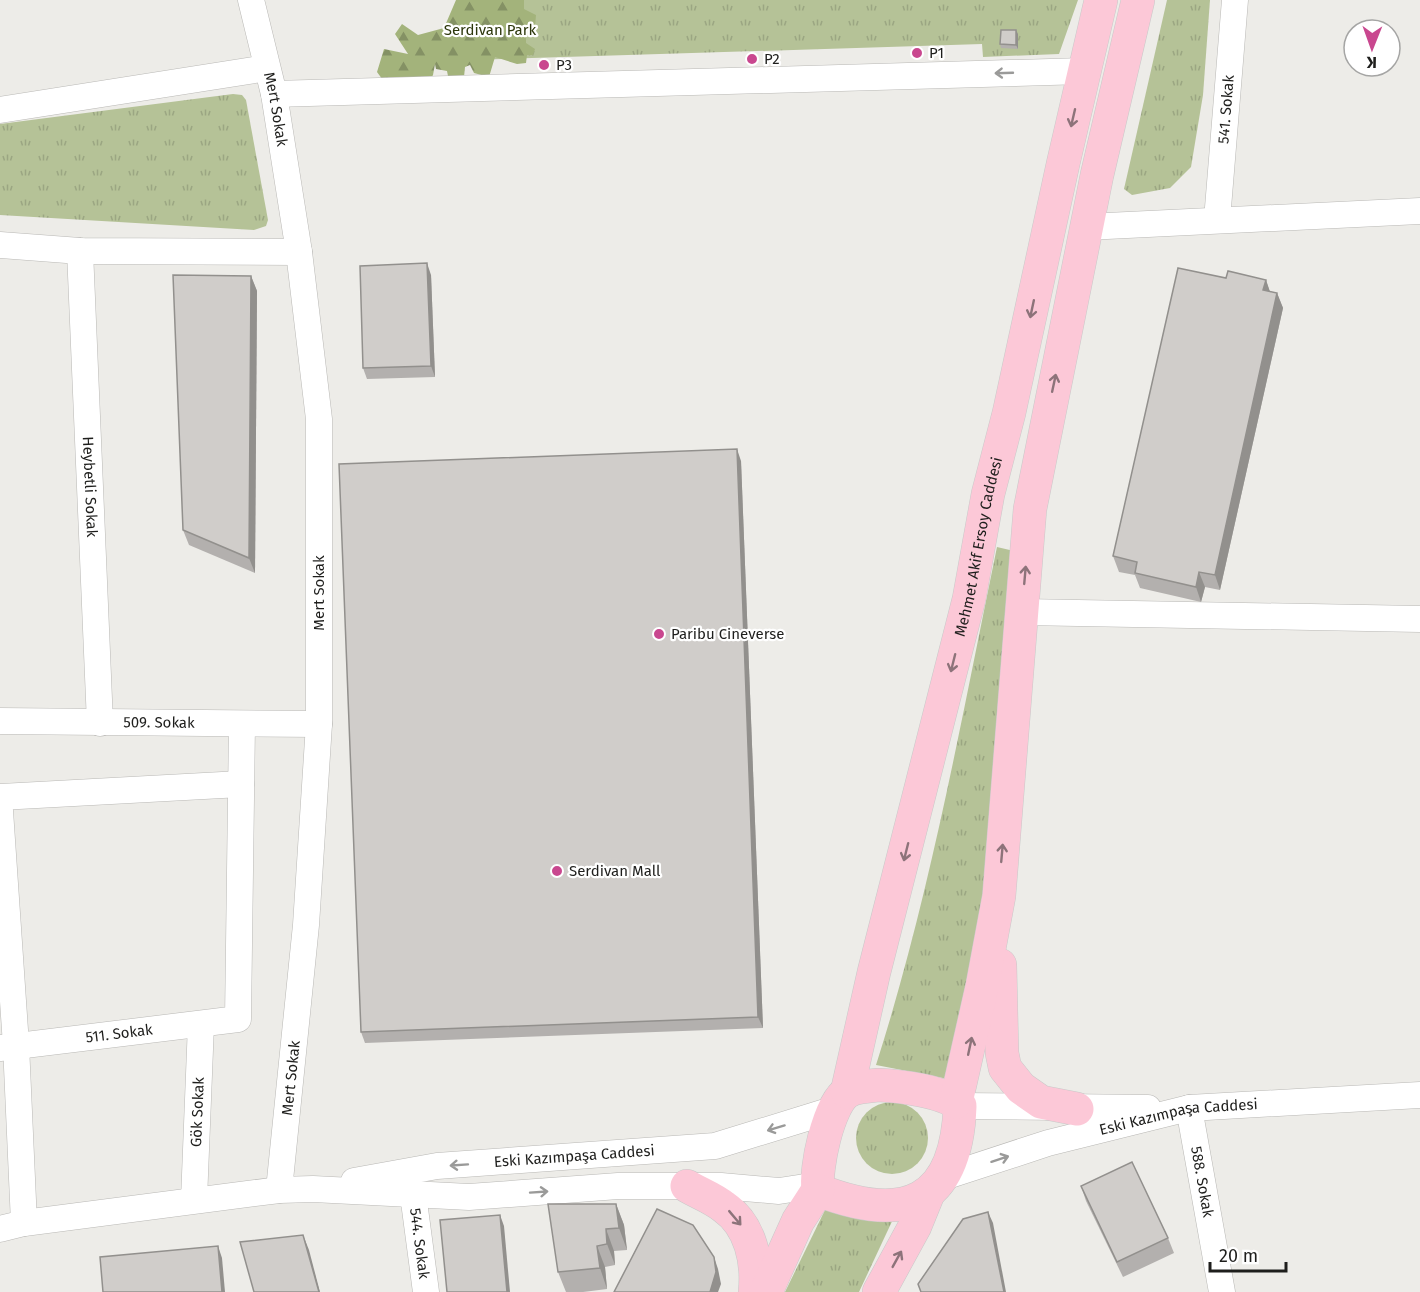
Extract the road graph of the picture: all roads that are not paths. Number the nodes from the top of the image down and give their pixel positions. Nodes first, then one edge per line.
1 (251, 0) edge
2 (1101, 0) edge
3 (1138, 0) edge
4 (1235, 0) edge
5 (267, 68) junction
6 (1084, 71) junction
7 (274, 94) junction
8 (0, 110) edge
9 (1420, 211) edge
10 (1217, 220) junction
11 (1086, 227) junction
12 (0, 245) edge
13 (80, 251) junction
14 (299, 252) junction
15 (1022, 612) junction
16 (1420, 619) edge
17 (0, 721) edge
18 (99, 723) junction
19 (242, 724) junction
20 (319, 724) junction
21 (241, 784) junction
22 (0, 797) edge
23 (0, 811) edge
24 (999, 896) junction
25 (201, 1024) junction
26 (8, 1046) edge
27 (1420, 1095) edge
28 (840, 1101) junction
29 (958, 1104) junction
30 (1189, 1108) junction
31 (1077, 1109) junction
32 (687, 1186) junction
33 (936, 1186) junction
34 (818, 1187) junction
35 (313, 1189) junction
36 (279, 1190) junction
37 (413, 1194) junction
38 (194, 1200) junction
39 (12, 1226) edge
40 (426, 1292) edge
41 (755, 1292) edge
42 (766, 1292) edge
43 (879, 1292) edge
44 (1222, 1292) edge

1 - 5 street, Mert Sokak
2 - 6 main road, Mehmet Akif Ersoy Caddesi
3 - 11 main road
4 - 10 street, 541. Sokak
5 - 7 street, Mert Sokak
5 - 8 street
6 -> 7 street
6 -> 28 main road, Mehmet Akif Ersoy Caddesi
7 - 14 street, Mert Sokak
9 - 10 street
10 - 11 street
15 -> 11 main road
12 - 13 street
13 - 14 street
13 - 18 street, Heybetli Sokak
14 - 20 street, Mert Sokak
15 - 16 street
24 -> 15 main road
17 - 18 street, 509. Sokak
18 - 19 street, 509. Sokak
19 - 20 street, 509. Sokak
19 - 21 street
20 - 36 street, Mert Sokak
21 - 22 street
21 - 25 street, 511. Sokak
23 - 26 street
29 -> 24 main road
24 - 31 main road
25 - 26 street, 511. Sokak
25 - 38 street, Gök Sokak
26 - 39 street
27 - 30 street, Eski Kazımpaşa Caddesi
28 - 29 main road
28 - 34 main road
28 -> 35 street, Eski Kazımpaşa Caddesi
29 - 31 street
29 - 33 main road
30 - 31 street
33 -> 30 street, Eski Kazımpaşa Caddesi
30 - 44 street, 588. Sokak
32 - 34 street, Eski Kazımpaşa Caddesi
37 -> 32 street, Eski Kazımpaşa Caddesi
32 -> 41 main road
33 - 34 main road
43 -> 33 main road
34 - 42 main road
35 - 36 street, Eski Kazımpaşa Caddesi
35 - 37 street, Eski Kazımpaşa Caddesi
36 - 38 street, Eski Kazımpaşa Caddesi
37 - 40 street, 544. Sokak
38 - 39 street, Eski Kazımpaşa Caddesi

